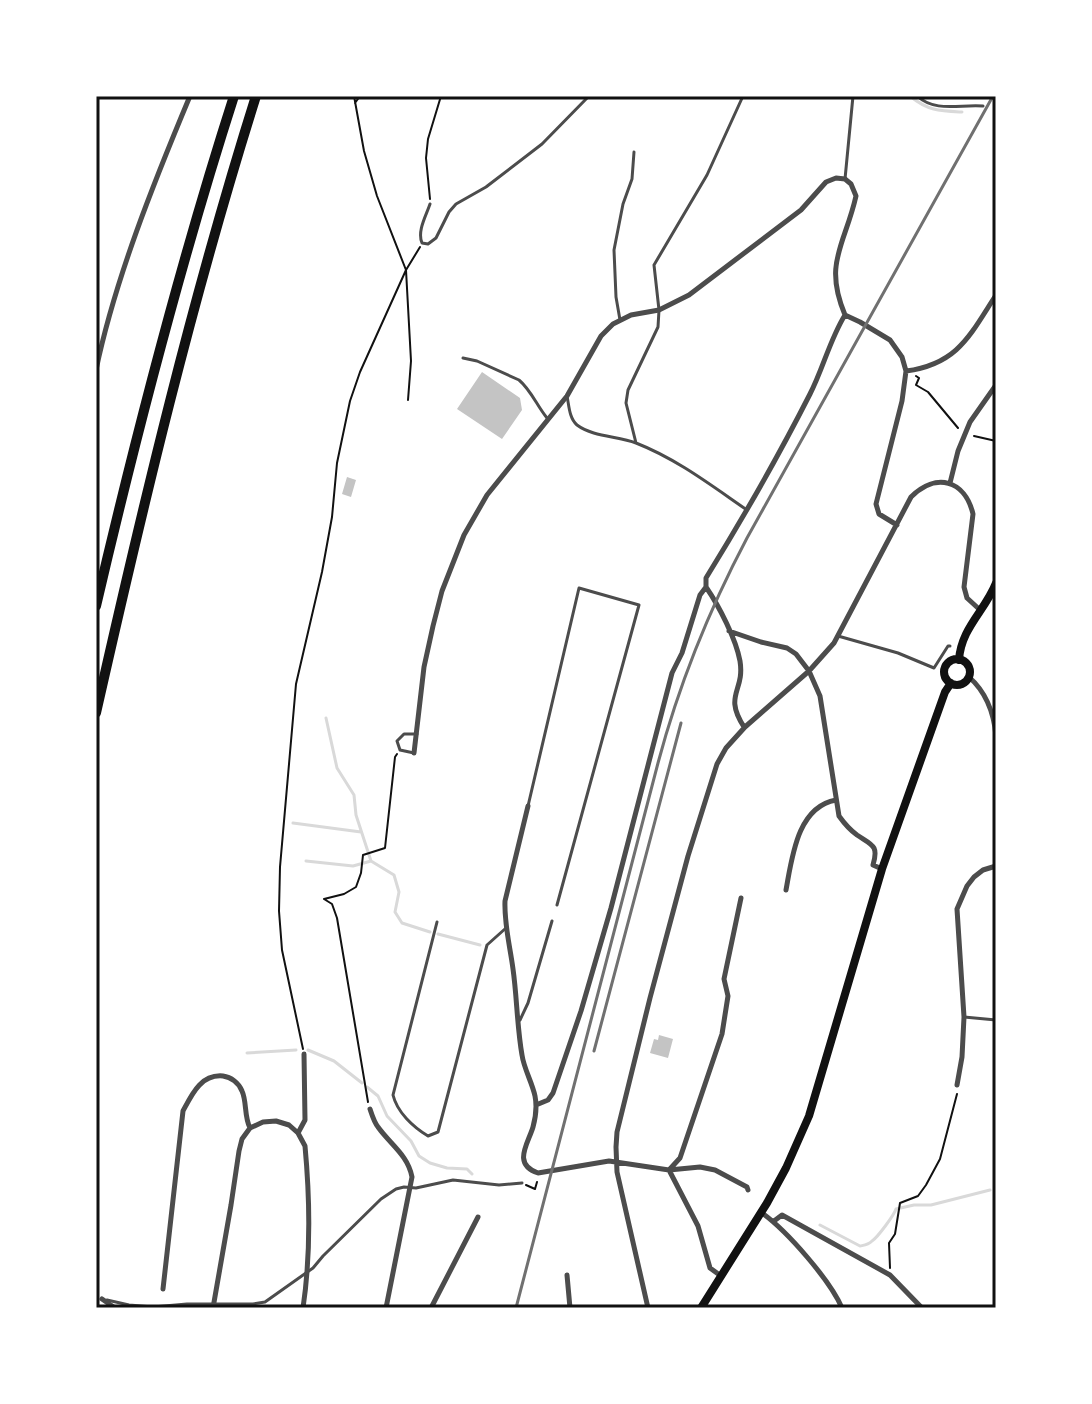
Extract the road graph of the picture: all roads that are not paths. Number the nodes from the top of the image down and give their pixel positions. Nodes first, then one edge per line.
1 (190, 96) edge
2 (234, 96) edge
3 (256, 96) edge
4 (589, 96) edge
5 (743, 96) edge
6 (853, 96) edge
7 (917, 96) edge
8 (983, 106) dead end
9 (634, 152) dead end
10 (845, 179) junction
11 (430, 204) road end
12 (996, 295) edge
13 (659, 310) junction
14 (845, 315) junction
15 (620, 320) junction
16 (463, 358) dead end
17 (96, 370) edge
18 (906, 371) junction
19 (996, 385) edge
20 (567, 396) junction
21 (548, 419) junction
22 (636, 443) junction
23 (950, 483) junction
24 (747, 510) junction
25 (897, 525) junction
26 (996, 583) edge
27 (706, 587) junction
28 (96, 606) edge
29 (979, 609) junction
30 (727, 628) junction
31 (838, 636) junction
32 (950, 646) dead end
33 (959, 660) junction
34 (809, 671) junction
35 (969, 677) junction
36 (951, 683) junction
37 (96, 713) edge
38 (745, 727) junction
39 (417, 734) junction
40 (996, 736) edge
41 (414, 753) joint
42 (836, 800) junction
43 (528, 806) joint
44 (996, 866) edge
45 (882, 869) junction
46 (786, 890) dead end
47 (741, 898) dead end
48 (557, 905) dead end
49 (552, 921) dead end
50 (437, 922) dead end
51 (506, 928) junction
52 (964, 1017) junction
53 (996, 1020) edge
54 (519, 1022) junction
55 (304, 1054) road end
56 (957, 1085) road end
57 (536, 1105) junction
58 (370, 1109) road end
59 (250, 1128) junction
60 (298, 1133) junction
61 (616, 1162) junction
62 (669, 1170) junction
63 (522, 1183) road end
64 (410, 1188) junction
65 (748, 1190) dead end
66 (761, 1212) junction
67 (478, 1217) dead end
68 (774, 1221) junction
69 (308, 1272) junction
70 (567, 1275) dead end
71 (721, 1276) junction
72 (163, 1289) dead end
73 (102, 1299) joint
74 (213, 1306) edge
75 (115, 1308) edge
76 (303, 1308) edge
77 (386, 1308) edge
78 (431, 1308) edge
79 (570, 1308) edge
80 (648, 1308) edge
81 (701, 1308) edge
82 (842, 1308) edge
83 (922, 1308) edge

1 - 17 street
2 - 28 highway
3 - 37 highway
4 - 11 lane
5 - 13 lane
6 - 10 lane
7 - 8 lane
9 - 15 lane
10 - 13 street
10 - 14 street
12 - 18 street
13 - 15 street
13 - 22 lane
14 - 18 street
14 - 24 street
15 - 20 street
16 - 21 lane
18 - 25 street
19 - 23 street
20 - 21 street
20 - 22 lane
21 - 39 street
22 - 24 lane
23 - 25 street
23 - 29 street
24 - 27 street
25 - 31 street
26 - 29 main road
27 - 30 street
27 - 57 street
29 - 33 main road
30 - 34 street
30 - 38 street
31 - 32 lane
31 - 34 street
33 - 35 main road
33 - 36 main road
34 - 38 street
34 - 42 street
35 - 36 main road
35 - 40 street
36 - 45 main road
38 - 61 street
39 - 41 street
39 - 41 lane
42 - 45 street
42 - 46 street
43 - 48 lane
43 - 51 street
44 - 52 street
45 - 66 main road
47 - 62 street
49 - 54 lane
50 - 51 lane
51 - 54 street
52 - 53 lane
52 - 56 street
54 - 57 street
55 - 60 street
57 - 61 street
58 - 64 street
59 - 60 street
59 - 72 street
59 - 74 street
60 - 69 street
61 - 62 street
61 - 80 street
62 - 65 street
62 - 71 street
63 - 64 lane
64 - 69 lane
64 - 77 street
66 - 68 street
66 - 71 main road
67 - 78 street
68 - 82 street
68 - 83 street
69 - 74 lane
69 - 76 street
70 - 79 street
71 - 81 main road
73 - 74 lane
73 - 75 street

